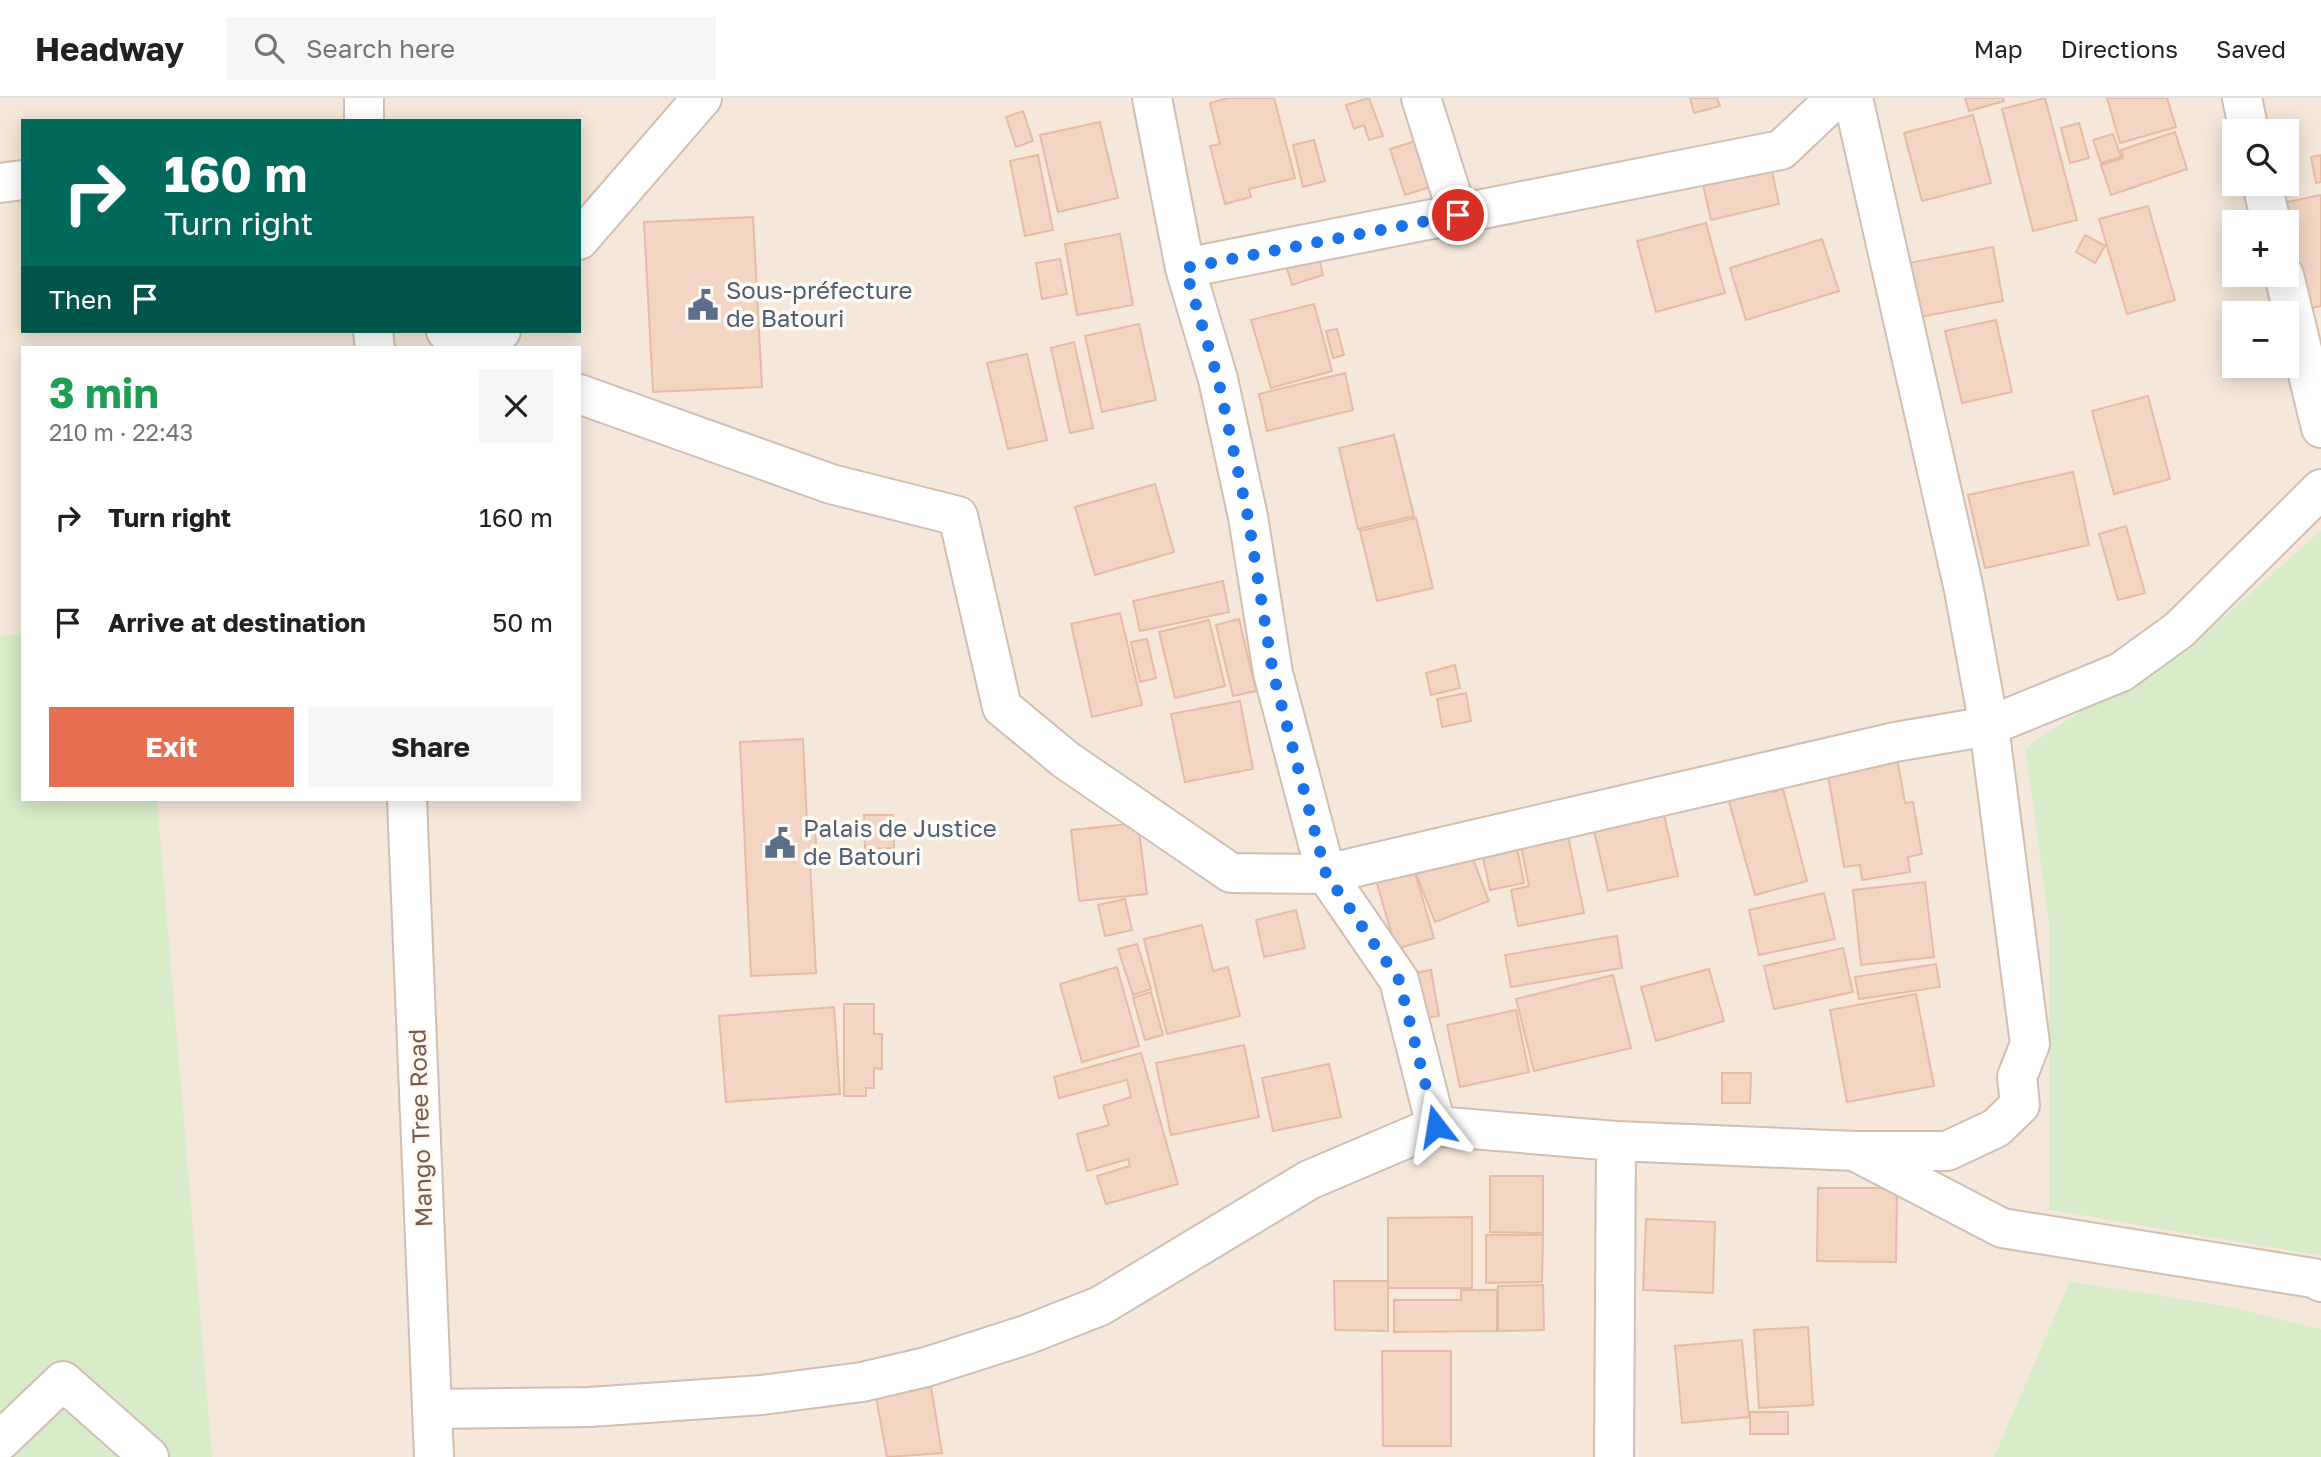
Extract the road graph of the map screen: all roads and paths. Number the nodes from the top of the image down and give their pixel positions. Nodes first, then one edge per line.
1 (364, 98) edge
2 (702, 98) edge
3 (1152, 98) edge
4 (1421, 98) edge
5 (1836, 98) edge
6 (1853, 98) edge
7 (2242, 98) edge
8 (364, 119) edge
9 (2246, 119) edge
10 (21, 180) edge
11 (0, 183) edge
12 (1458, 215) junction
13 (581, 238) edge
14 (1185, 268) junction
15 (2287, 287) edge
16 (448, 333) edge
17 (465, 346) edge
18 (581, 395) edge
19 (2321, 428) edge
20 (2321, 489) edge
21 (1989, 726) junction
22 (407, 801) edge
23 (1326, 874) junction
24 (1436, 1126) junction
25 (1616, 1142) junction
26 (1856, 1151) junction
27 (2321, 1282) edge
28 (432, 1409) junction
29 (0, 1441) edge
30 (149, 1457) edge
31 (434, 1457) edge
32 (1614, 1457) edge

1 - 8 street
2 - 13 street
3 - 14 street
4 - 12 street
5 - 12 street
6 - 21 street
7 - 9 street
10 - 11 street
12 - 14 street
14 - 23 street
15 - 19 street
16 - 17 street
18 - 23 street
20 - 21 street
21 - 23 street
21 - 26 street
22 - 28 street, Mango Tree Road
23 - 24 street
24 - 25 street
24 - 28 street
25 - 26 street
25 - 32 street
26 - 27 street
28 - 31 street, Mango Tree Road
29 - 30 street

